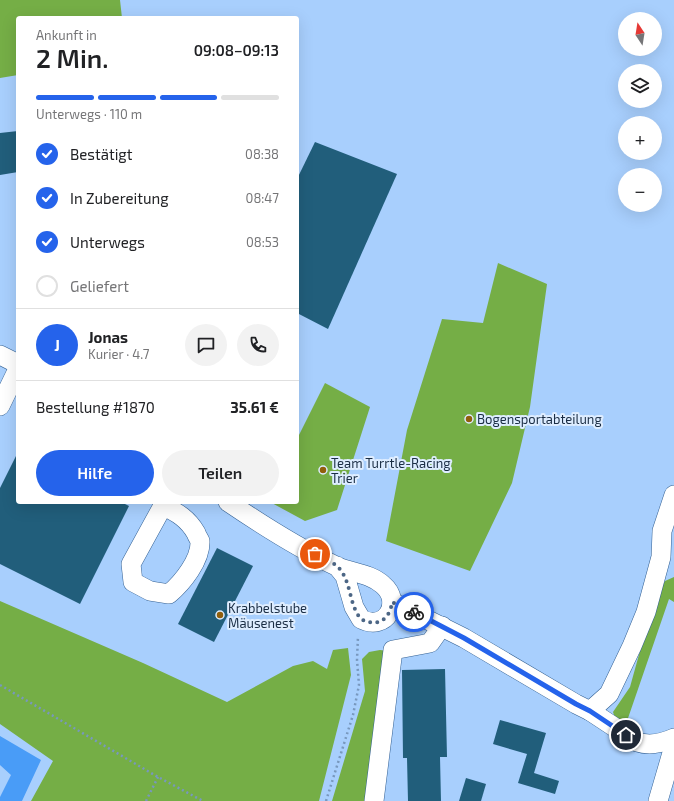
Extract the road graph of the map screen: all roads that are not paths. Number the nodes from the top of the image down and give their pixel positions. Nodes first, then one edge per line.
1 (0, 355) edge
2 (16, 364) edge
3 (16, 366) edge
4 (16, 373) edge
5 (0, 378) edge
6 (0, 406) edge
7 (674, 496) edge
8 (164, 504) edge
9 (231, 504) edge
10 (668, 557) edge
11 (336, 566) junction
12 (370, 577) junction
13 (351, 598) junction
14 (392, 602) junction
15 (442, 626) junction
16 (590, 711) junction
17 (674, 738) edge
18 (674, 746) edge
19 (374, 801) edge
20 (658, 801) edge

1 - 2 street
3 - 5 street
4 - 6 street
7 - 10 street
8 - 8 street
9 - 11 street
10 - 16 street
11 - 12 street
11 - 13 street
12 - 13 street
12 - 14 street
13 - 14 street
14 - 15 street
15 - 16 street
15 - 19 street
16 - 17 street
18 - 20 street

